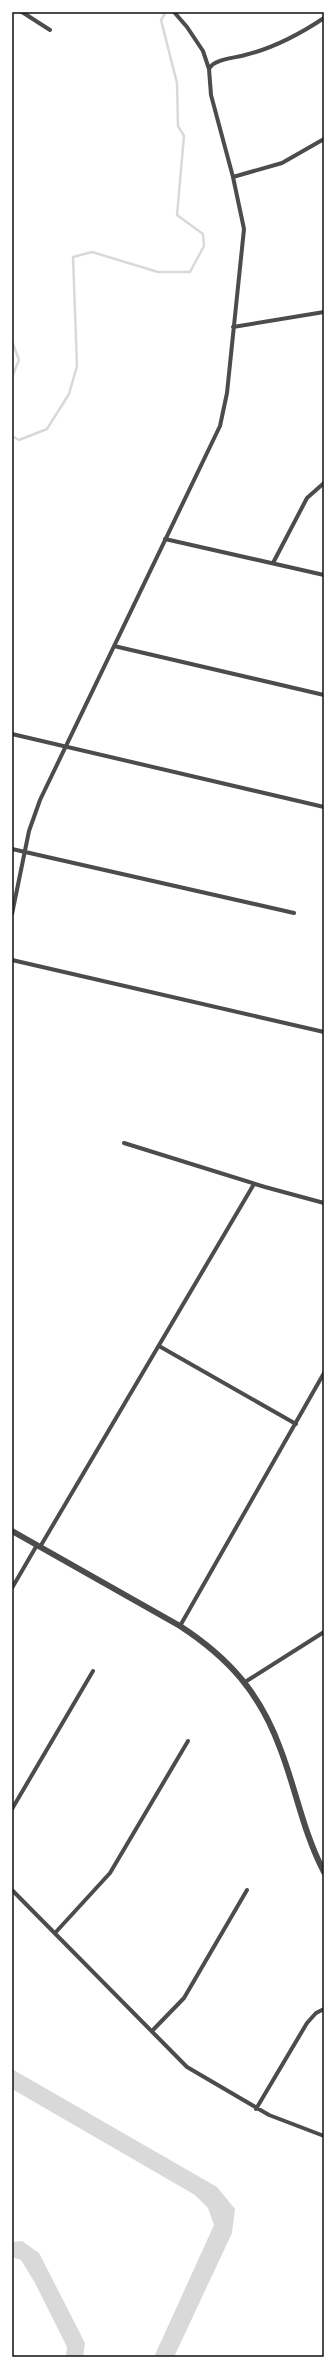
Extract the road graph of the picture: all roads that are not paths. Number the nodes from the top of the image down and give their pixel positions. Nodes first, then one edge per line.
1 (22, 12) edge
2 (176, 13) edge
3 (324, 18) edge
4 (50, 30) dead end
5 (209, 69) junction
6 (324, 139) edge
7 (233, 177) junction
8 (324, 312) edge
9 (233, 327) junction
10 (324, 483) edge
11 (165, 539) junction
12 (273, 563) junction
13 (324, 575) edge
14 (114, 646) junction
15 (324, 695) edge
16 (12, 734) edge
17 (66, 746) junction
18 (324, 807) edge
19 (12, 849) edge
20 (24, 851) junction
21 (294, 912) dead end
22 (12, 914) edge
23 (12, 960) edge
24 (324, 1032) edge
25 (124, 1143) dead end
26 (254, 1184) junction
27 (324, 1203) edge
28 (159, 1346) junction
29 (324, 1373) edge
30 (296, 1424) junction
31 (12, 1531) edge
32 (38, 1546) junction
33 (12, 1588) edge
34 (180, 1626) junction
35 (324, 1632) edge
36 (93, 1671) dead end
37 (245, 1682) junction
38 (188, 1741) dead end
39 (12, 1809) edge
40 (324, 1872) edge
41 (12, 1890) edge
42 (248, 1890) dead end
43 (55, 1933) junction
44 (324, 2009) edge
45 (152, 2031) junction
46 (256, 2109) junction
47 (324, 2136) edge

1 - 4 street
2 - 5 street
3 - 5 street
5 - 7 street
6 - 7 street
7 - 9 street
8 - 9 street
9 - 11 street
10 - 12 street
11 - 12 street
11 - 14 street
12 - 13 street
14 - 15 street
14 - 17 street
16 - 17 street
17 - 18 street
17 - 20 street
19 - 20 street
20 - 21 street
20 - 22 street
23 - 24 street
25 - 26 street
26 - 27 street
26 - 28 street
28 - 30 street
28 - 32 street
29 - 30 street
30 - 34 street
31 - 32 street
32 - 33 street
32 - 34 street
34 - 37 street
35 - 37 street
36 - 39 street
37 - 40 street
38 - 43 street
41 - 43 street
42 - 45 street
43 - 45 street
44 - 46 street
45 - 46 street
46 - 47 street

